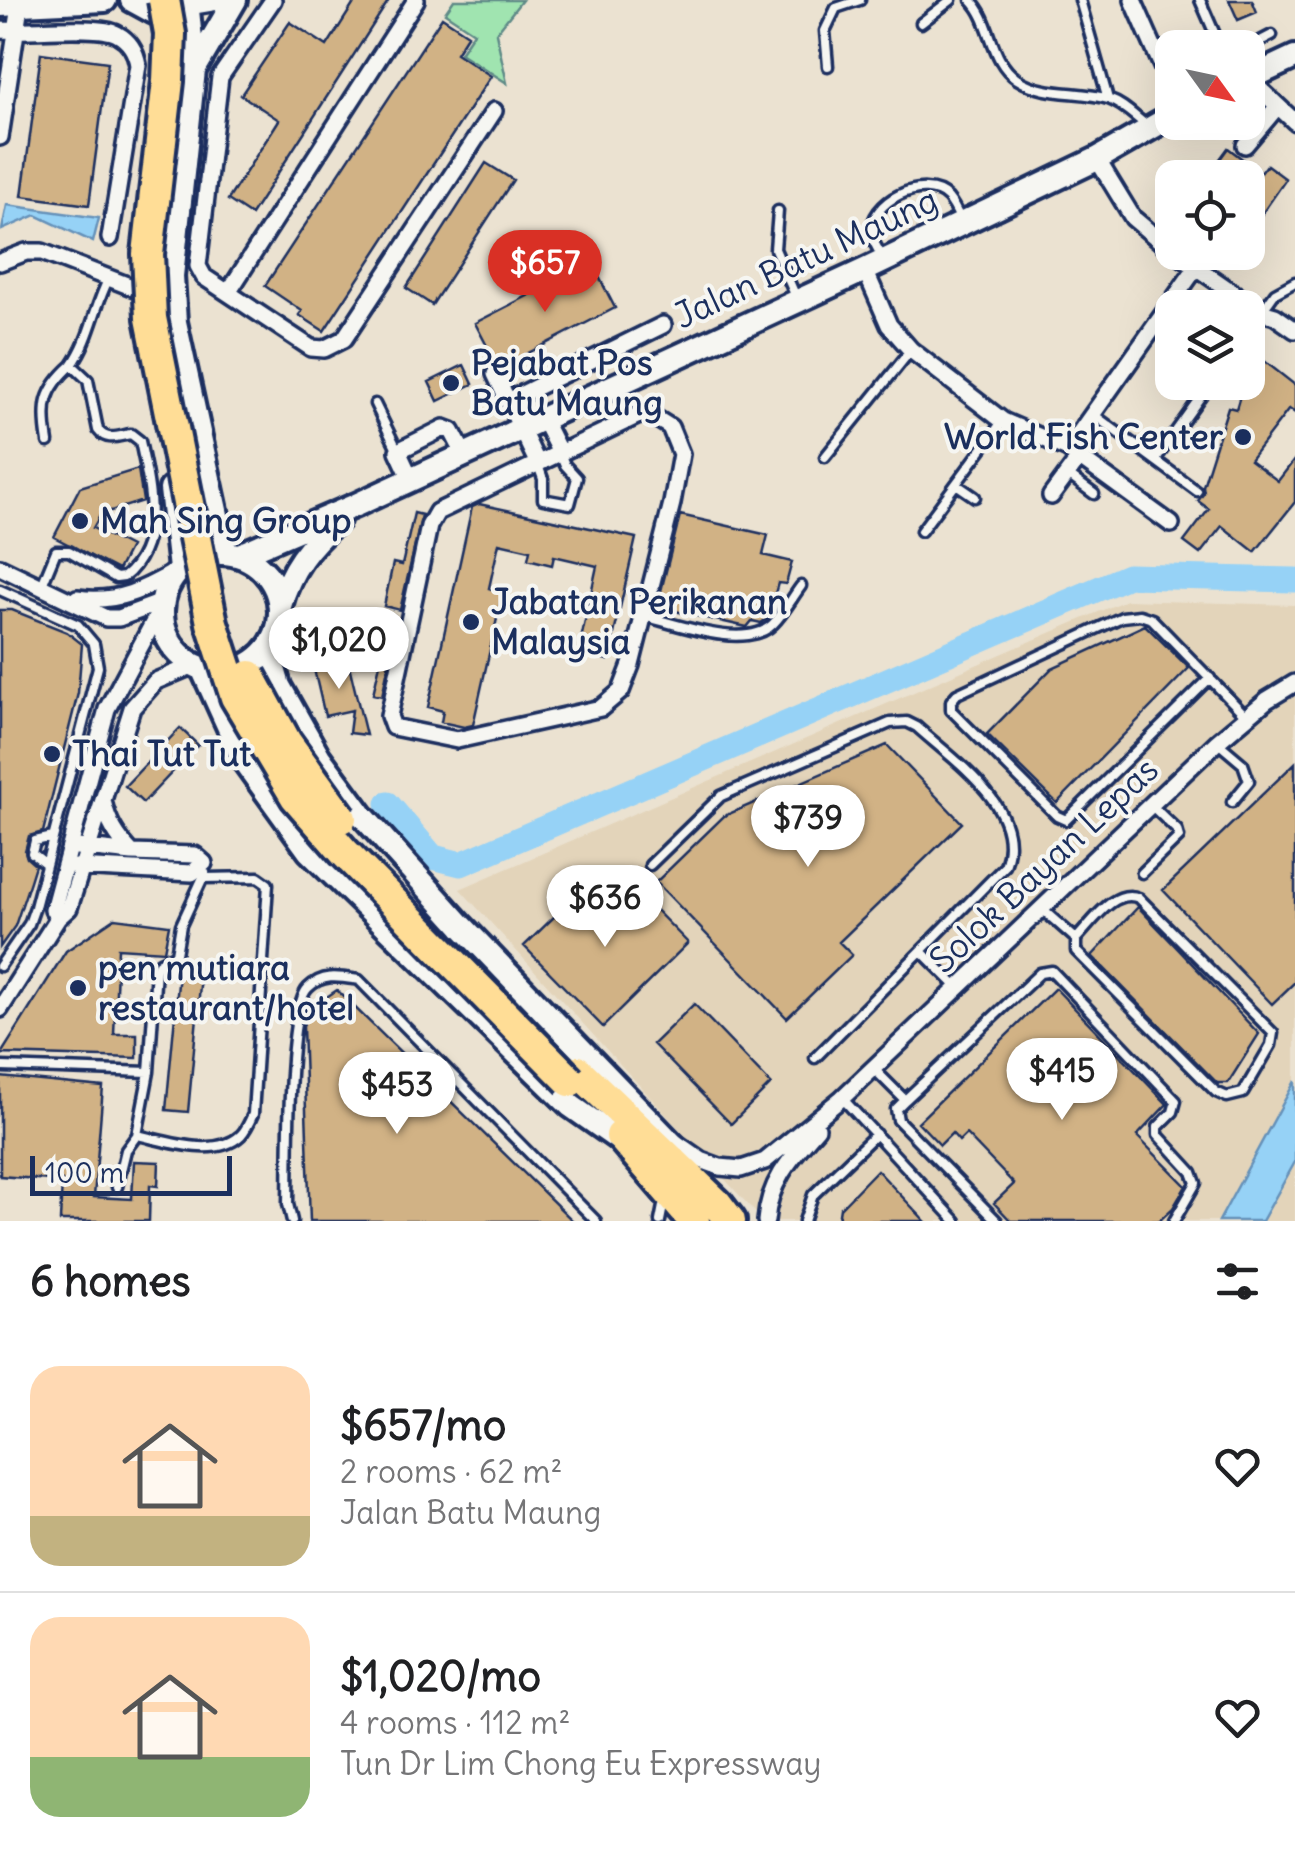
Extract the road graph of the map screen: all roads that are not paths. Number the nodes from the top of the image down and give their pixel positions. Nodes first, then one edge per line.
1 (104, 0) edge
2 (132, 0) edge
3 (233, 0) edge
4 (273, 0) edge
5 (416, 0) edge
6 (860, 0) edge
7 (951, 0) edge
8 (970, 0) edge
9 (1080, 0) edge
10 (1133, 0) edge
11 (1200, 0) edge
12 (50, 2) edge
13 (171, 3) edge
14 (10, 5) edge
15 (922, 23) dead end
16 (8, 30) edge
17 (1213, 30) edge
18 (1272, 35) dead end
19 (1265, 39) edge
20 (1155, 50) edge
21 (1295, 57) edge
22 (828, 66) dead end
23 (194, 70) junction
24 (1265, 70) edge
25 (1265, 96) edge
26 (1108, 99) junction
27 (1276, 107) junction
28 (494, 111) dead end
29 (1295, 122) edge
30 (1155, 125) edge
31 (1150, 128) junction
32 (0, 138) edge
33 (1245, 145) dead end
34 (1097, 159) junction
35 (778, 211) dead end
36 (962, 223) junction
37 (1155, 236) edge
38 (110, 238) dead end
39 (0, 262) edge
40 (874, 264) junction
41 (1195, 270) edge
42 (1198, 270) edge
43 (109, 278) junction
44 (1295, 282) edge
45 (137, 290) junction
46 (1228, 290) edge
47 (228, 292) junction
48 (798, 301) junction
49 (1265, 307) edge
50 (1265, 314) edge
51 (663, 325) dead end
52 (1295, 330) edge
53 (910, 350) junction
54 (72, 365) junction
55 (496, 374) dead end
56 (510, 400) junction
57 (1198, 400) edge
58 (375, 404) dead end
59 (1094, 416) junction
60 (1003, 421) junction
61 (533, 424) junction
62 (48, 442) dead end
63 (398, 451) junction
64 (559, 451) junction
65 (1074, 453) junction
66 (464, 454) junction
67 (825, 458) dead end
68 (1156, 460) junction
69 (537, 462) junction
70 (1068, 474) junction
71 (411, 479) junction
72 (956, 484) junction
73 (1197, 491) dead end
74 (1094, 494) dead end
75 (1051, 496) dead end
76 (975, 497) dead end
77 (356, 505) junction
78 (1170, 524) dead end
79 (921, 531) dead end
80 (232, 554) junction
81 (0, 567) edge
82 (180, 569) junction
83 (42, 585) junction
84 (801, 586) dead end
85 (0, 590) edge
86 (68, 597) junction
87 (162, 604) junction
88 (280, 606) junction
89 (644, 616) junction
90 (268, 648) junction
91 (198, 667) junction
92 (1210, 678) junction
93 (1295, 683) edge
94 (1247, 716) junction
95 (1217, 742) junction
96 (333, 776) junction
97 (102, 798) junction
98 (1232, 802) dead end
99 (1151, 804) junction
100 (290, 825) junction
101 (53, 837) junction
102 (87, 848) junction
103 (49, 852) junction
104 (132, 853) junction
105 (66, 855) junction
106 (46, 864) junction
107 (650, 865) dead end
108 (82, 868) junction
109 (204, 871) junction
110 (1142, 874) dead end
111 (1042, 908) junction
112 (58, 918) junction
113 (1076, 940) junction
114 (920, 951) junction
115 (0, 966) edge
116 (958, 988) junction
117 (0, 1009) edge
118 (815, 1058) dead end
119 (2, 1067) edge
120 (873, 1068) junction
121 (149, 1072) junction
122 (574, 1076) junction
123 (842, 1098) junction
124 (905, 1100) junction
125 (138, 1134) junction
126 (876, 1134) junction
127 (668, 1137) junction
128 (632, 1148) junction
129 (117, 1187) dead end
130 (666, 1188) junction
131 (714, 1215) edge
132 (292, 1221) edge
133 (596, 1221) edge
134 (660, 1221) edge
135 (766, 1221) edge
136 (804, 1221) edge
137 (956, 1221) edge
138 (997, 1221) edge
139 (1174, 1221) edge

1 - 12 main road
2 - 13 main road
3 - 13 street
3 - 23 main road
4 - 47 street
5 - 47 street
6 - 22 lane
7 - 15 lane
8 - 26 lane
9 - 26 lane
10 - 20 street
11 - 17 lane
12 - 14 main road
13 - 23 main road
13 - 45 main road
13 - 122 highway, bridge
14 - 16 street
16 - 32 street
16 - 38 street
18 - 19 lane
21 - 24 main road
23 - 80 main road
25 - 27 street
26 - 31 lane
27 - 29 street
27 - 33 street
28 - 47 street
30 - 31 main road, Jalan Batu Maung
31 - 34 main road, Jalan Batu Maung
34 - 36 main road, Jalan Batu Maung
34 - 37 street
35 - 48 lane
36 - 40 main road, Jalan Batu Maung
36 - 40 lane
39 - 43 street
40 - 48 main road, Jalan Batu Maung
40 - 53 street
41 - 59 street
42 - 46 street
43 - 45 street
43 - 54 lane
44 - 49 lane
45 - 82 main road
48 - 61 main road, Jalan Batu Maung
50 - 52 street
51 - 56 street
53 - 60 street
53 - 67 lane
54 - 62 lane
54 - 83 lane
55 - 56 street
56 - 61 street
57 - 68 lane
58 - 63 lane
59 - 65 street
59 - 68 lane
60 - 65 street
60 - 72 lane
61 - 64 street
61 - 66 main road, Jalan Batu Maung
61 - 69 street
63 - 66 street
63 - 71 street
64 - 69 street
64 - 69 lane
64 - 89 street
65 - 70 street
65 - 78 street
66 - 71 main road, Jalan Batu Maung
68 - 73 lane
69 - 89 street
70 - 74 lane
70 - 75 street
71 - 77 main road, Jalan Batu Maung
72 - 76 lane
72 - 79 lane
77 - 80 main road, Jalan Batu Maung
77 - 88 main road, Jalan Batu Maung
80 - 82 main road
80 - 88 main road
81 - 83 street
82 - 86 street
82 - 87 main road
83 - 86 street
84 - 89 lane
85 - 101 lane
86 - 87 street
87 - 91 main road
87 - 105 street
88 - 90 main road
90 - 91 main road
90 - 96 main road
91 - 97 street
91 - 100 main road
92 - 92 lane
92 - 94 lane
93 - 94 street, Solok Bayan Lepas
94 - 95 street, Solok Bayan Lepas
95 - 98 lane
95 - 99 street, Solok Bayan Lepas
96 - 100 main road
96 - 127 main road
97 - 102 street
97 - 104 street
99 - 110 lane
99 - 111 street, Solok Bayan Lepas
100 - 128 main road
101 - 103 lane
101 - 106 lane
102 - 104 street
102 - 105 street
102 - 108 street
103 - 105 lane
103 - 106 lane
104 - 109 street
105 - 108 street
105 - 112 street
106 - 115 lane
107 - 114 lane
108 - 109 street
108 - 112 street
109 - 121 lane
109 - 125 lane
111 - 113 lane
111 - 116 street, Solok Bayan Lepas
112 - 117 street
113 - 113 lane
114 - 116 lane
114 - 118 lane
116 - 120 street, Solok Bayan Lepas
119 - 121 lane
120 - 123 street, Solok Bayan Lepas
120 - 124 lane
121 - 125 lane
122 - 128 highway
122 - 131 highway
123 - 126 lane
123 - 127 street, Solok Bayan Lepas
123 - 135 street, Solok Bayan Lepas
124 - 138 lane
124 - 139 lane
125 - 129 lane
126 - 136 lane
126 - 137 lane
127 - 131 main road
128 - 130 highway
130 - 131 highway
130 - 134 lane
132 - 133 lane

